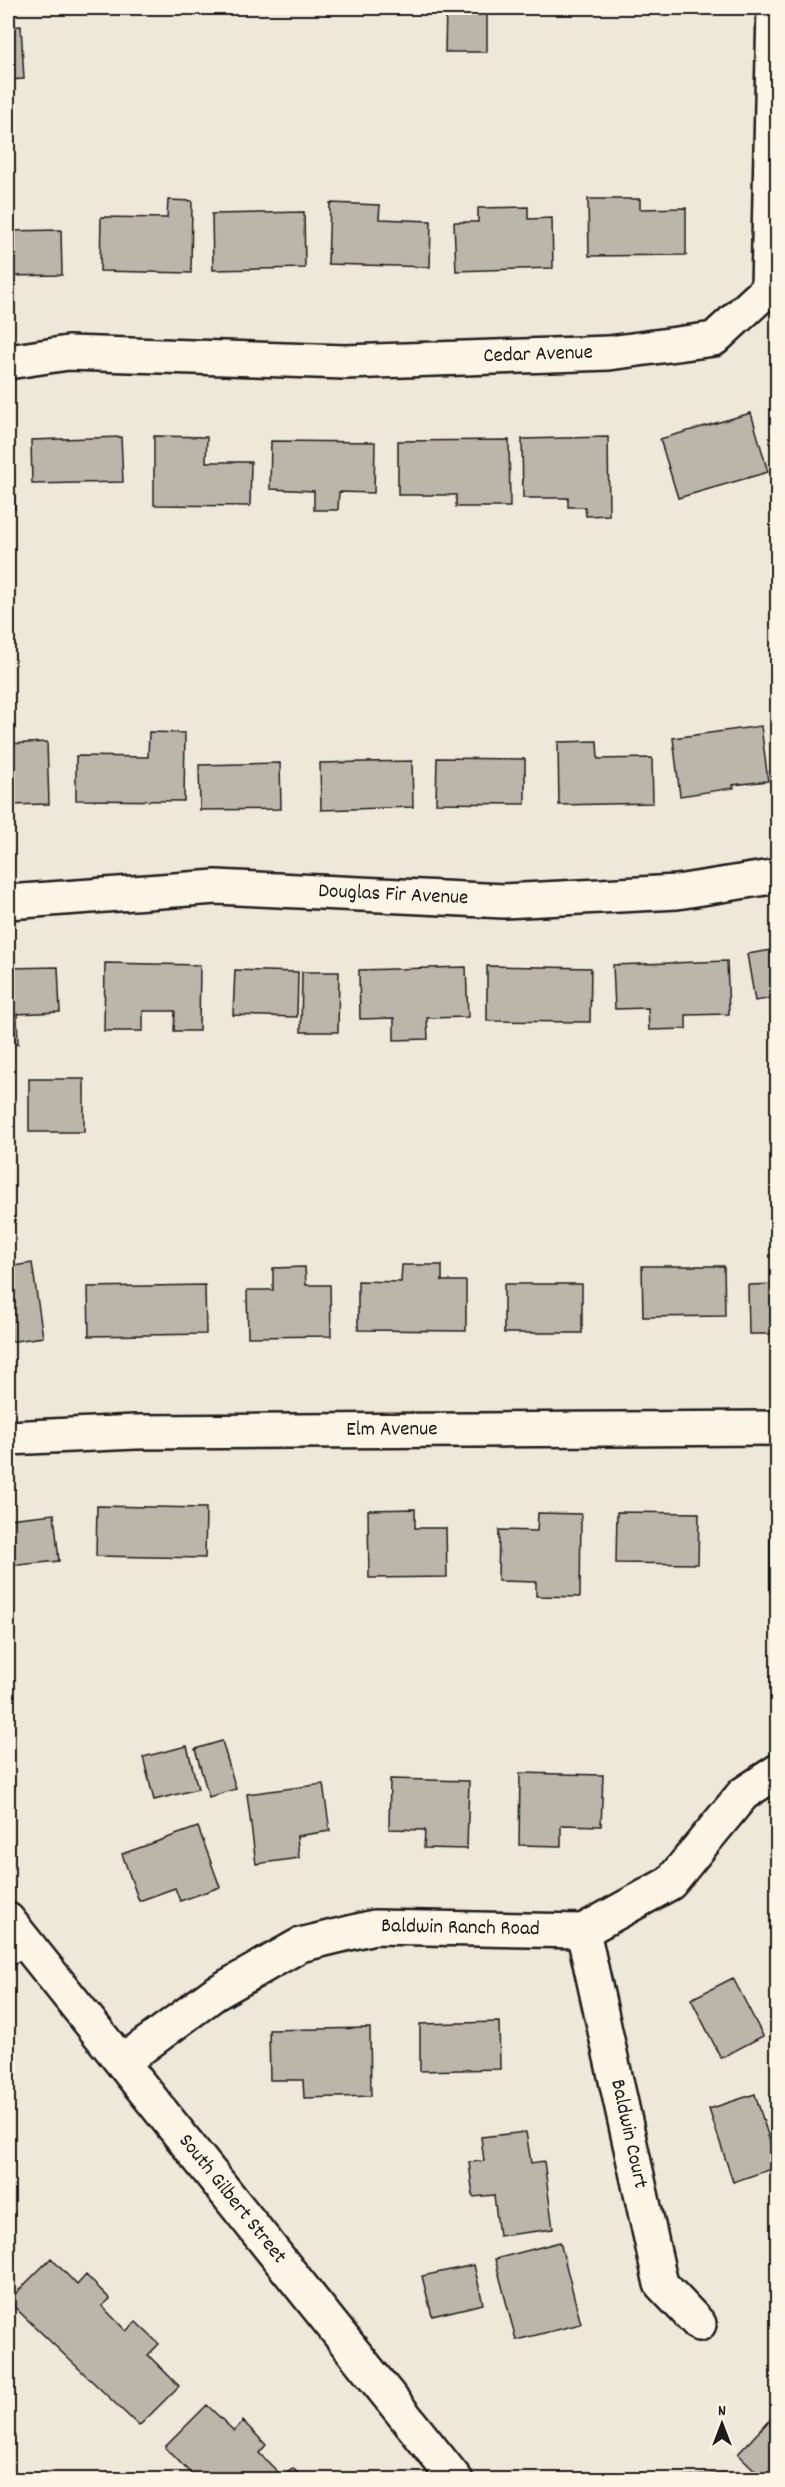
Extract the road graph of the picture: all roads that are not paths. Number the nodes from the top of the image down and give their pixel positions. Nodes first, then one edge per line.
1 (774, 8) edge
2 (8, 362) edge
3 (777, 876) edge
4 (8, 902) edge
5 (777, 1428) edge
6 (8, 1438) edge
7 (777, 1771) edge
8 (583, 1931) junction
9 (14, 1940) edge
10 (122, 2062) junction
11 (699, 2324) dead end
12 (456, 2480) edge

1 - 2 street, Cedar Avenue
3 - 4 street, Douglas Fir Avenue
5 - 6 street, Elm Avenue
7 - 8 street, Baldwin Ranch Road
8 - 10 street, Baldwin Ranch Road
8 - 11 street, Baldwin Court
9 - 10 street, South Gilbert Street
10 - 12 street, South Gilbert Street

